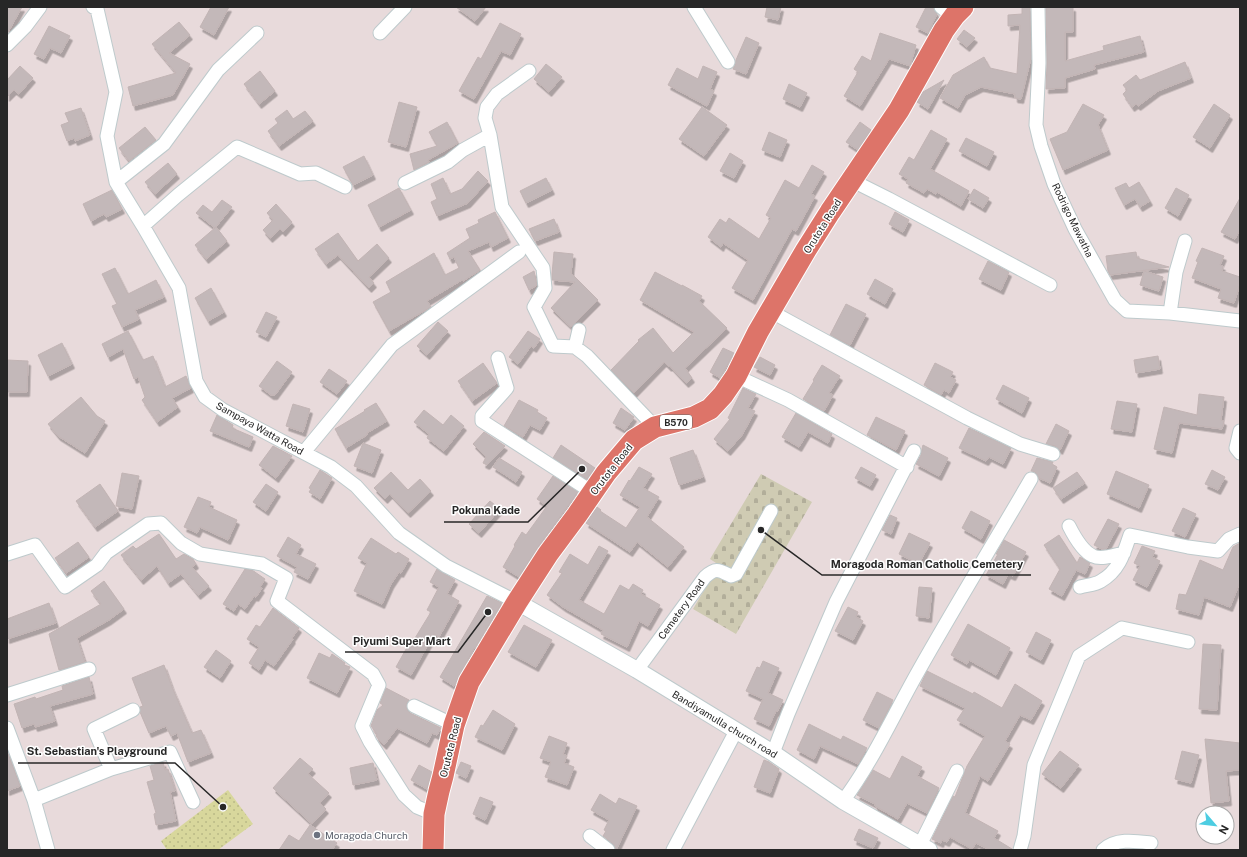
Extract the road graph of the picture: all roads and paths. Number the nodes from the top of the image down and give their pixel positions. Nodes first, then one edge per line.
1 (40, 7) edge
2 (93, 7) edge
3 (405, 7) edge
4 (694, 7) edge
5 (1038, 7) edge
6 (953, 10) edge
7 (257, 33) dead end
8 (380, 33) dead end
9 (7, 45) edge
10 (728, 62) dead end
11 (529, 71) dead end
12 (490, 135) junction
13 (851, 180) junction
14 (116, 182) junction
15 (405, 183) dead end
16 (345, 187) dead end
17 (143, 226) junction
18 (1185, 241) dead end
19 (519, 252) dead end
20 (1050, 285) dead end
21 (770, 311) junction
22 (1170, 313) junction
23 (1240, 321) edge
24 (579, 330) dead end
25 (575, 347) junction
26 (498, 358) dead end
27 (736, 376) junction
28 (654, 427) junction
29 (1240, 431) edge
30 (914, 451) dead end
31 (304, 452) junction
32 (1240, 453) edge
33 (1053, 454) dead end
34 (907, 467) junction
35 (1031, 479) dead end
36 (592, 492) junction
37 (771, 511) dead end
38 (1069, 526) dead end
39 (1240, 534) edge
40 (1124, 553) junction
41 (7, 554) edge
42 (1080, 587) dead end
43 (517, 602) junction
44 (1188, 642) dead end
45 (89, 668) dead end
46 (637, 670) junction
47 (7, 695) edge
48 (414, 706) dead end
49 (133, 710) dead end
50 (454, 725) junction
51 (7, 728) edge
52 (736, 731) junction
53 (773, 753) junction
54 (111, 768) junction
55 (957, 771) dead end
56 (34, 800) junction
57 (843, 801) junction
58 (193, 802) dead end
59 (434, 814) junction
60 (590, 836) dead end
61 (1151, 842) dead end
62 (925, 848) edge
63 (48, 850) edge
64 (432, 850) edge
65 (608, 850) edge
66 (673, 850) edge
67 (1020, 850) edge
68 (1103, 850) edge

1 - 9 street
2 - 14 street, Sampaya Watta Road
3 - 8 street
4 - 10 street
5 - 22 street, Rodrigo Mawatha
6 - 13 main road, Orutota Road / B570
7 - 14 street
11 - 12 street
12 - 15 street
12 - 25 street
13 - 20 street
13 - 21 main road, Orutota Road / B570
14 - 17 street, Sampaya Watta Road
16 - 17 street
17 - 31 street, Sampaya Watta Road
18 - 22 street
19 - 31 street
21 - 27 main road, Orutota Road / B570
21 - 33 street
22 - 23 street, Rodrigo Mawatha
24 - 25 street
25 - 28 street
26 - 36 street
27 - 28 main road, Orutota Road / B570
27 - 34 street
28 - 36 main road, Orutota Road / B570
29 - 32 street
30 - 34 street
31 - 43 street, Sampaya Watta Road
34 - 53 street
35 - 57 street
36 - 43 main road, Orutota Road / B570
37 - 46 street, Cemetery Road
38 - 40 street
39 - 40 street
40 - 42 street
41 - 59 street
43 - 46 street, Bandiyamulla church road
43 - 50 main road, Orutota Road / B570
44 - 67 street
45 - 47 street
46 - 52 street, Bandiyamulla church road
48 - 50 street
49 - 54 street
50 - 59 main road, Orutota Road / B570
51 - 56 street
52 - 53 street, Bandiyamulla church road
52 - 66 street
53 - 57 street, Bandiyamulla church road
54 - 56 street
54 - 58 street
55 - 62 street
56 - 63 street
57 - 62 street, Bandiyamulla church road
59 - 64 main road, Orutota Road / B570
60 - 65 street
61 - 68 street

